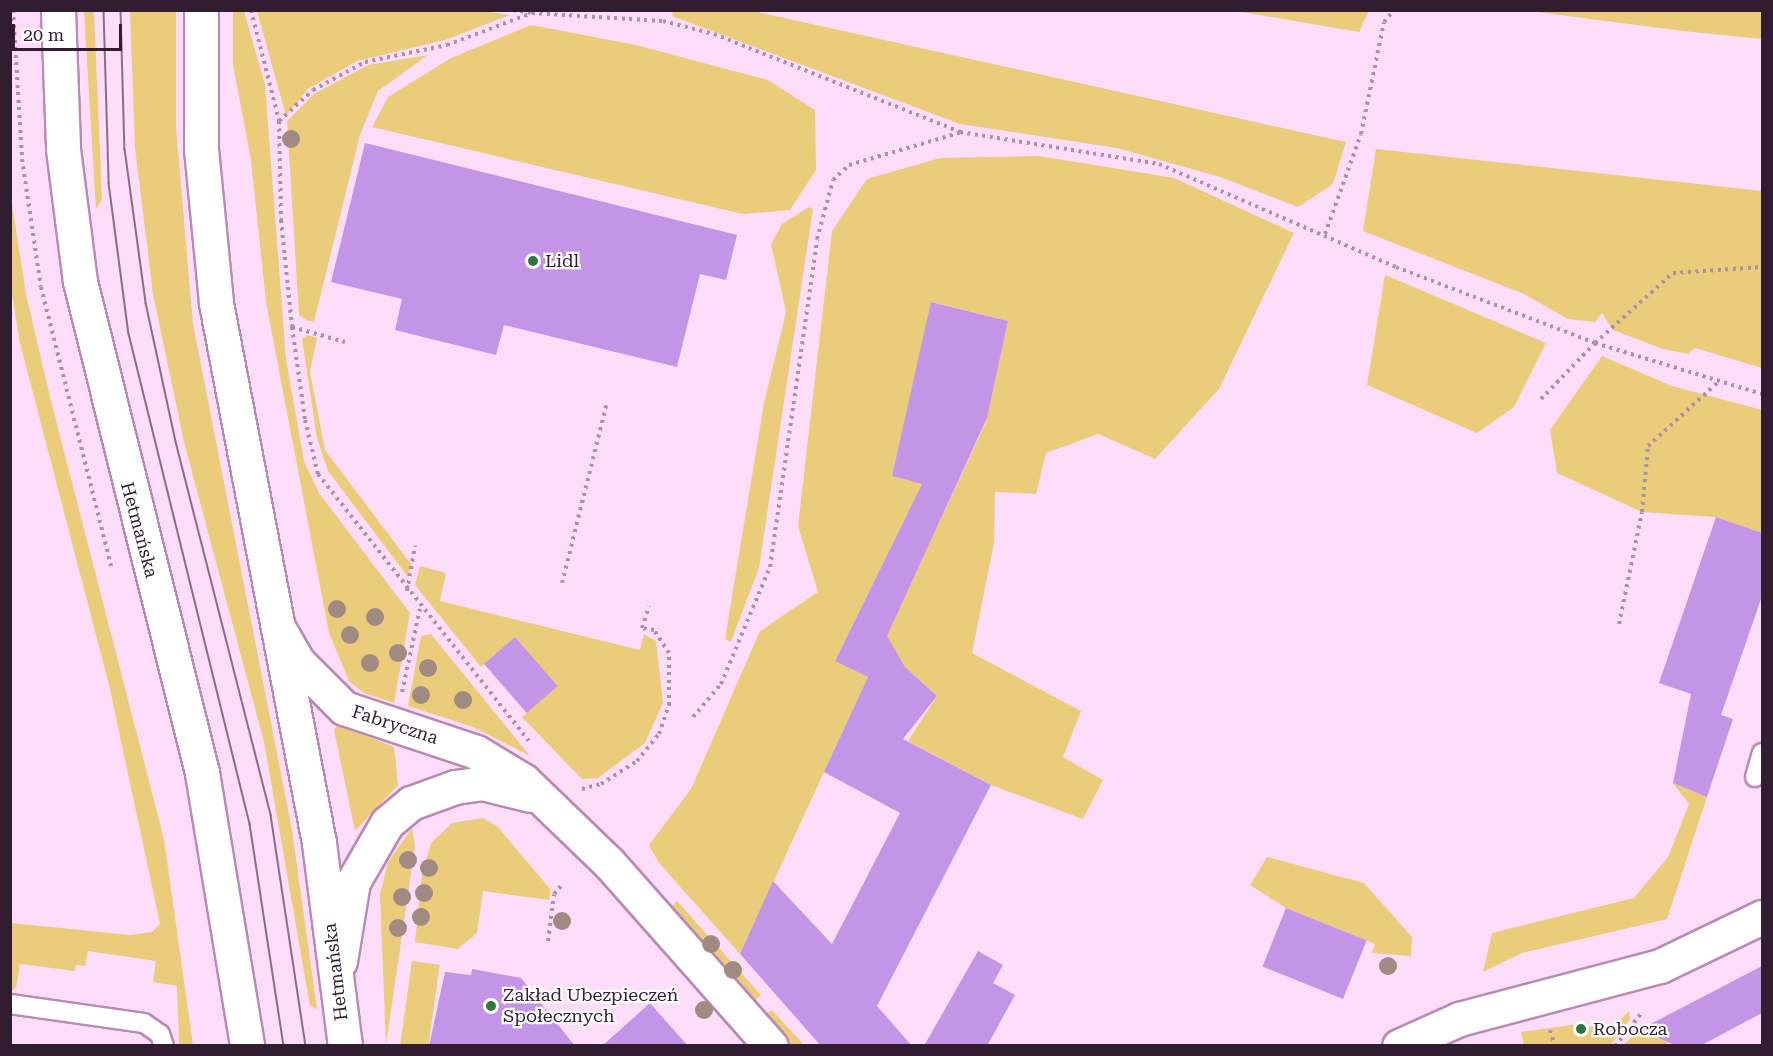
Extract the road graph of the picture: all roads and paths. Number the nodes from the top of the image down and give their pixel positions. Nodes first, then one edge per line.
1 (58, 10) edge
2 (201, 10) edge
3 (251, 10) edge
4 (513, 10) edge
5 (1394, 10) edge
6 (532, 13) junction
7 (279, 121) junction
8 (960, 132) junction
9 (1325, 234) junction
10 (1762, 267) edge
11 (292, 327) junction
12 (345, 342) dead end
13 (1594, 344) junction
14 (1718, 382) junction
15 (1762, 394) edge
16 (1541, 399) dead end
17 (607, 403) dead end
18 (415, 546) dead end
19 (562, 583) dead end
20 (407, 591) junction
21 (649, 606) dead end
22 (274, 618) junction
23 (1619, 624) dead end
24 (693, 717) dead end
25 (532, 744) dead end
26 (1762, 753) edge
27 (1755, 777) dead end
28 (578, 790) dead end
29 (544, 800) junction
30 (561, 886) dead end
31 (1762, 917) edge
32 (548, 941) dead end
33 (340, 998) junction
34 (10, 1004) edge
35 (1643, 1011) dead end
36 (164, 1046) edge
37 (247, 1046) edge
38 (345, 1046) edge
39 (771, 1046) edge
40 (1399, 1046) edge
41 (1615, 1046) edge

1 - 37 main road, Hetmańska
2 - 22 main road, Hetmańska
3 - 7 path
4 - 6 path
5 - 9 path
6 - 7 path
6 - 8 path
7 - 11 path
8 - 9 path
8 - 24 path
9 - 13 path
10 - 13 path
11 - 12 path
11 - 20 path
13 - 14 path
13 - 16 path
14 - 15 path
14 - 23 path
17 - 19 path
18 - 20 path
20 - 25 path
21 - 28 path
22 - 29 main road, Fabryczna
22 - 33 main road, Hetmańska
26 - 27 lane
29 - 33 main road, Fabryczna
29 - 39 main road, Fabryczna
30 - 32 path
31 - 40 main road
33 - 38 main road, Hetmańska
34 - 36 lane
35 - 41 path

